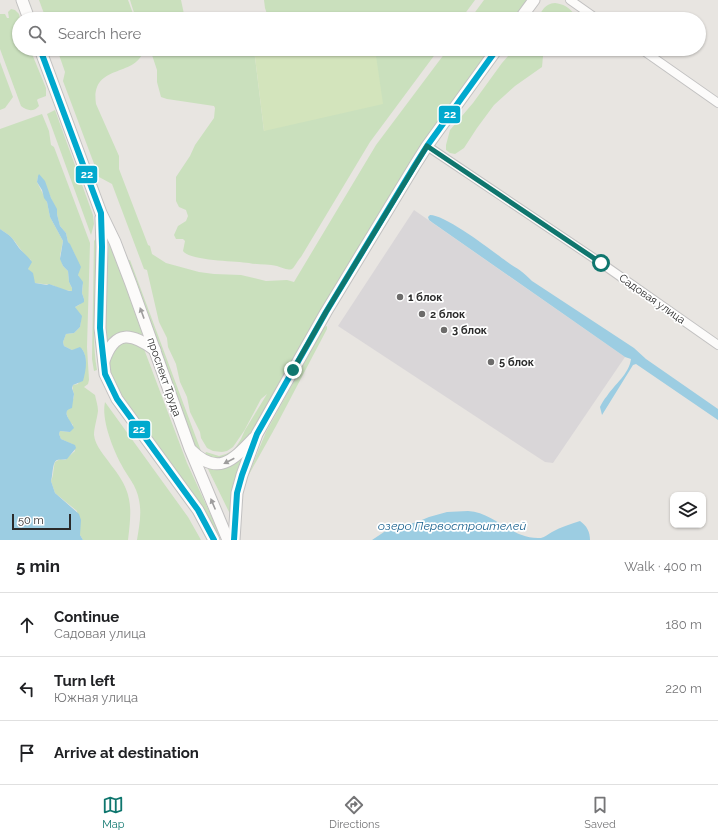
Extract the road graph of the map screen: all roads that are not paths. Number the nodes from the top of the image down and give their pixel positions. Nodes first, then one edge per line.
1 (22, 0) edge
2 (534, 0) edge
3 (570, 0) edge
4 (26, 12) edge
5 (525, 12) edge
6 (587, 12) edge
7 (43, 56) edge
8 (492, 56) edge
9 (651, 56) edge
10 (718, 103) edge
11 (427, 146) junction
12 (101, 213) junction
13 (718, 345) edge
14 (155, 350) junction
15 (103, 364) junction
16 (257, 434) junction
17 (190, 449) junction
18 (214, 540) edge
19 (228, 540) edge
20 (234, 540) edge

1 - 4 main road
2 - 5 main road
3 - 6 street
7 - 12 main road, проспект Труда
8 - 11 main road
9 - 10 street
11 - 13 street, Садовая улица
11 - 16 main road
14 -> 12 main road, проспект Труда
12 - 15 main road, проспект Труда
14 - 15 main road
14 - 17 main road, проспект Труда
15 - 18 main road, проспект Труда
16 -> 17 main road
16 - 20 main road
19 -> 17 main road, проспект Труда

